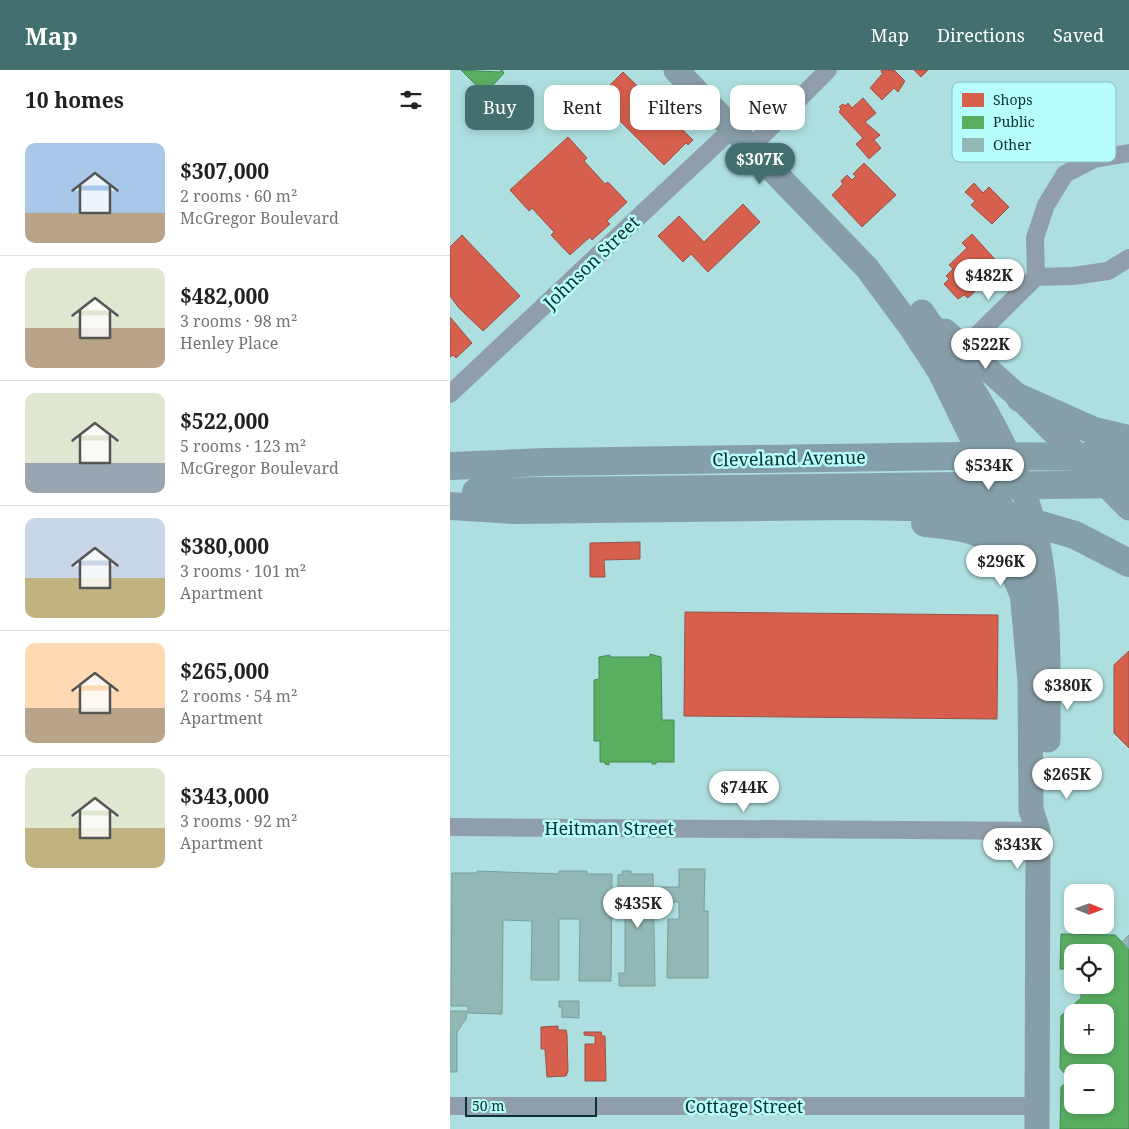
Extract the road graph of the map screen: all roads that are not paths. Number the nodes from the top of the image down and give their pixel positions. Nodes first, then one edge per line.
1 (676, 70) edge
2 (828, 70) edge
3 (730, 129) edge
4 (731, 130) joint
5 (751, 147) junction
6 (1129, 154) edge
7 (1116, 156) edge
8 (1088, 162) edge
9 (1129, 258) edge
10 (867, 268) junction
11 (1036, 277) junction
12 (920, 310) junction
13 (965, 347) junction
14 (450, 394) edge
15 (1020, 398) junction
16 (1129, 439) edge
17 (981, 456) junction
18 (1008, 456) junction
19 (1050, 456) junction
20 (1129, 457) edge
21 (1079, 458) junction
22 (450, 466) edge
23 (1129, 484) edge
24 (450, 493) edge
25 (450, 506) edge
26 (754, 508) junction
27 (1129, 508) edge
28 (1029, 510) junction
29 (1004, 514) junction
30 (1129, 528) edge
31 (1129, 563) edge
32 (1022, 591) junction
33 (450, 827) edge
34 (1038, 831) junction
35 (450, 1106) edge
36 (1037, 1118) edge

1 - 3 main road
2 - 5 street
4 - 5 main road
4 - 14 street, Johnson Street
5 - 10 main road
6 - 7 street
8 - 11 street
9 - 11 street
10 - 12 main road
10 - 17 main road
11 - 13 street
12 - 13 main road
12 - 18 main road
13 - 15 main road
15 - 16 main road
15 - 21 main road
17 - 18 main road, Cleveland Avenue
17 - 22 main road, Cleveland Avenue
17 - 28 main road
17 - 29 main road
18 - 19 main road, Cleveland Avenue
18 - 28 main road
19 - 21 main road, Cleveland Avenue
19 - 30 main road
20 - 21 main road, Cleveland Avenue
21 - 27 main road
23 - 24 main road, Cleveland Avenue
25 - 26 main road
26 - 29 main road
26 - 32 main road
28 - 29 main road
28 - 31 main road
28 - 34 main road
29 - 32 main road
32 - 34 main road
33 - 34 street, Heitman Street
34 - 36 main road
35 - 36 street, Cottage Street

